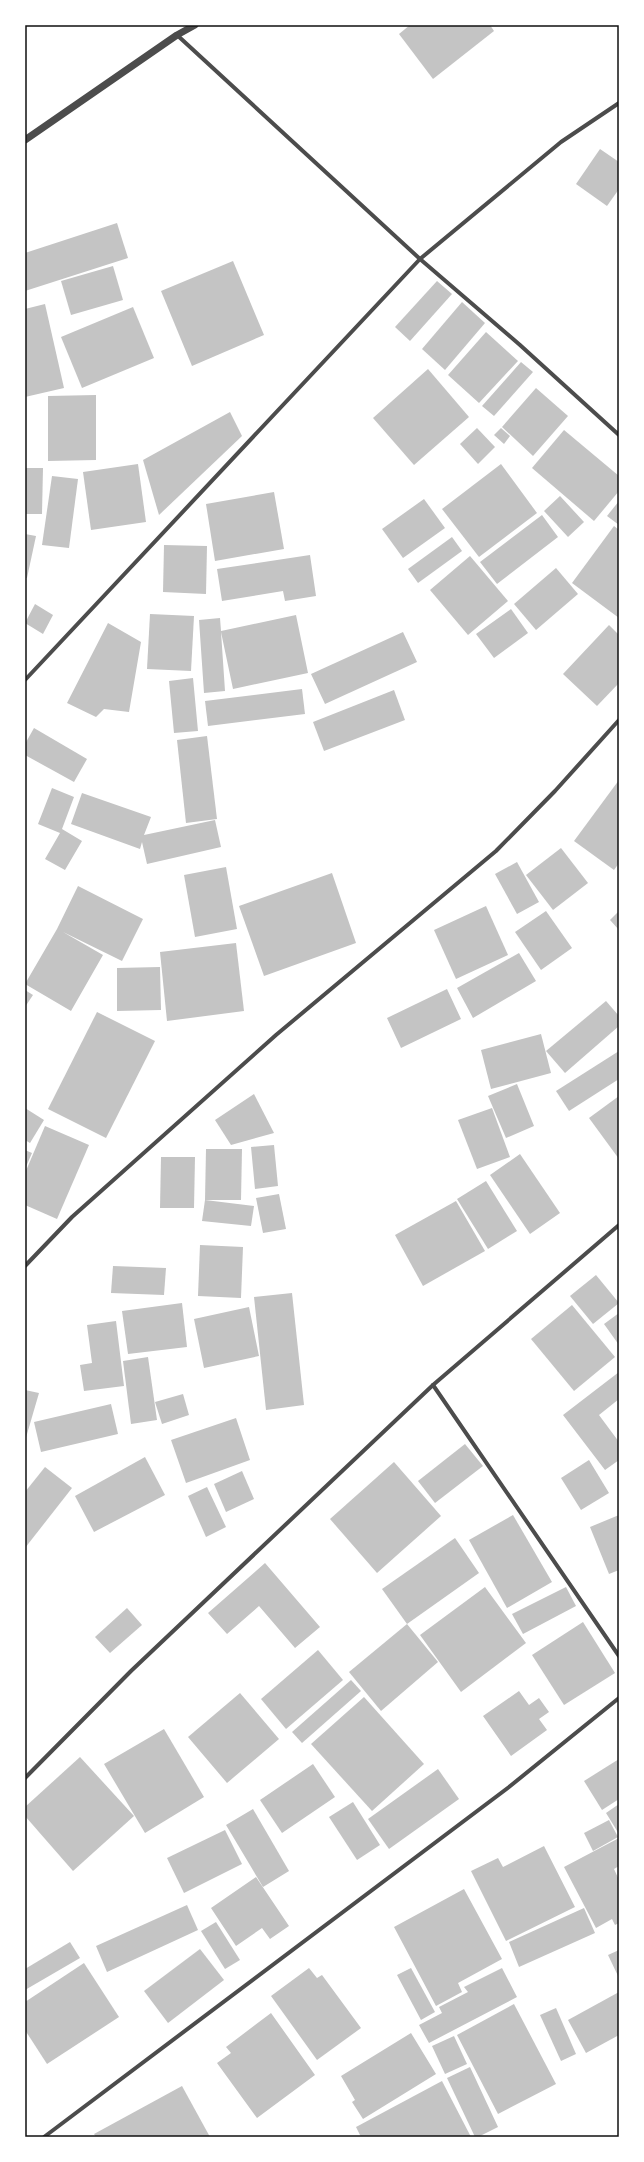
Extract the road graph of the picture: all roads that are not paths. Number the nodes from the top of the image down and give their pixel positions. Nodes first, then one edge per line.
1 (195, 25) edge
2 (177, 35) junction
3 (619, 103) edge
4 (25, 140) edge
5 (420, 259) junction
6 (619, 435) edge
7 (25, 680) edge
8 (619, 720) edge
9 (619, 1225) edge
10 (25, 1266) edge
11 (433, 1385) junction
12 (619, 1656) edge
13 (619, 1698) edge
14 (25, 1778) edge
15 (44, 2137) edge

1 - 2 street
2 - 4 street
2 - 5 street
3 - 5 street
5 - 6 street
5 - 7 street
8 - 10 street
9 - 11 street
11 - 12 street
11 - 14 street
13 - 15 street

